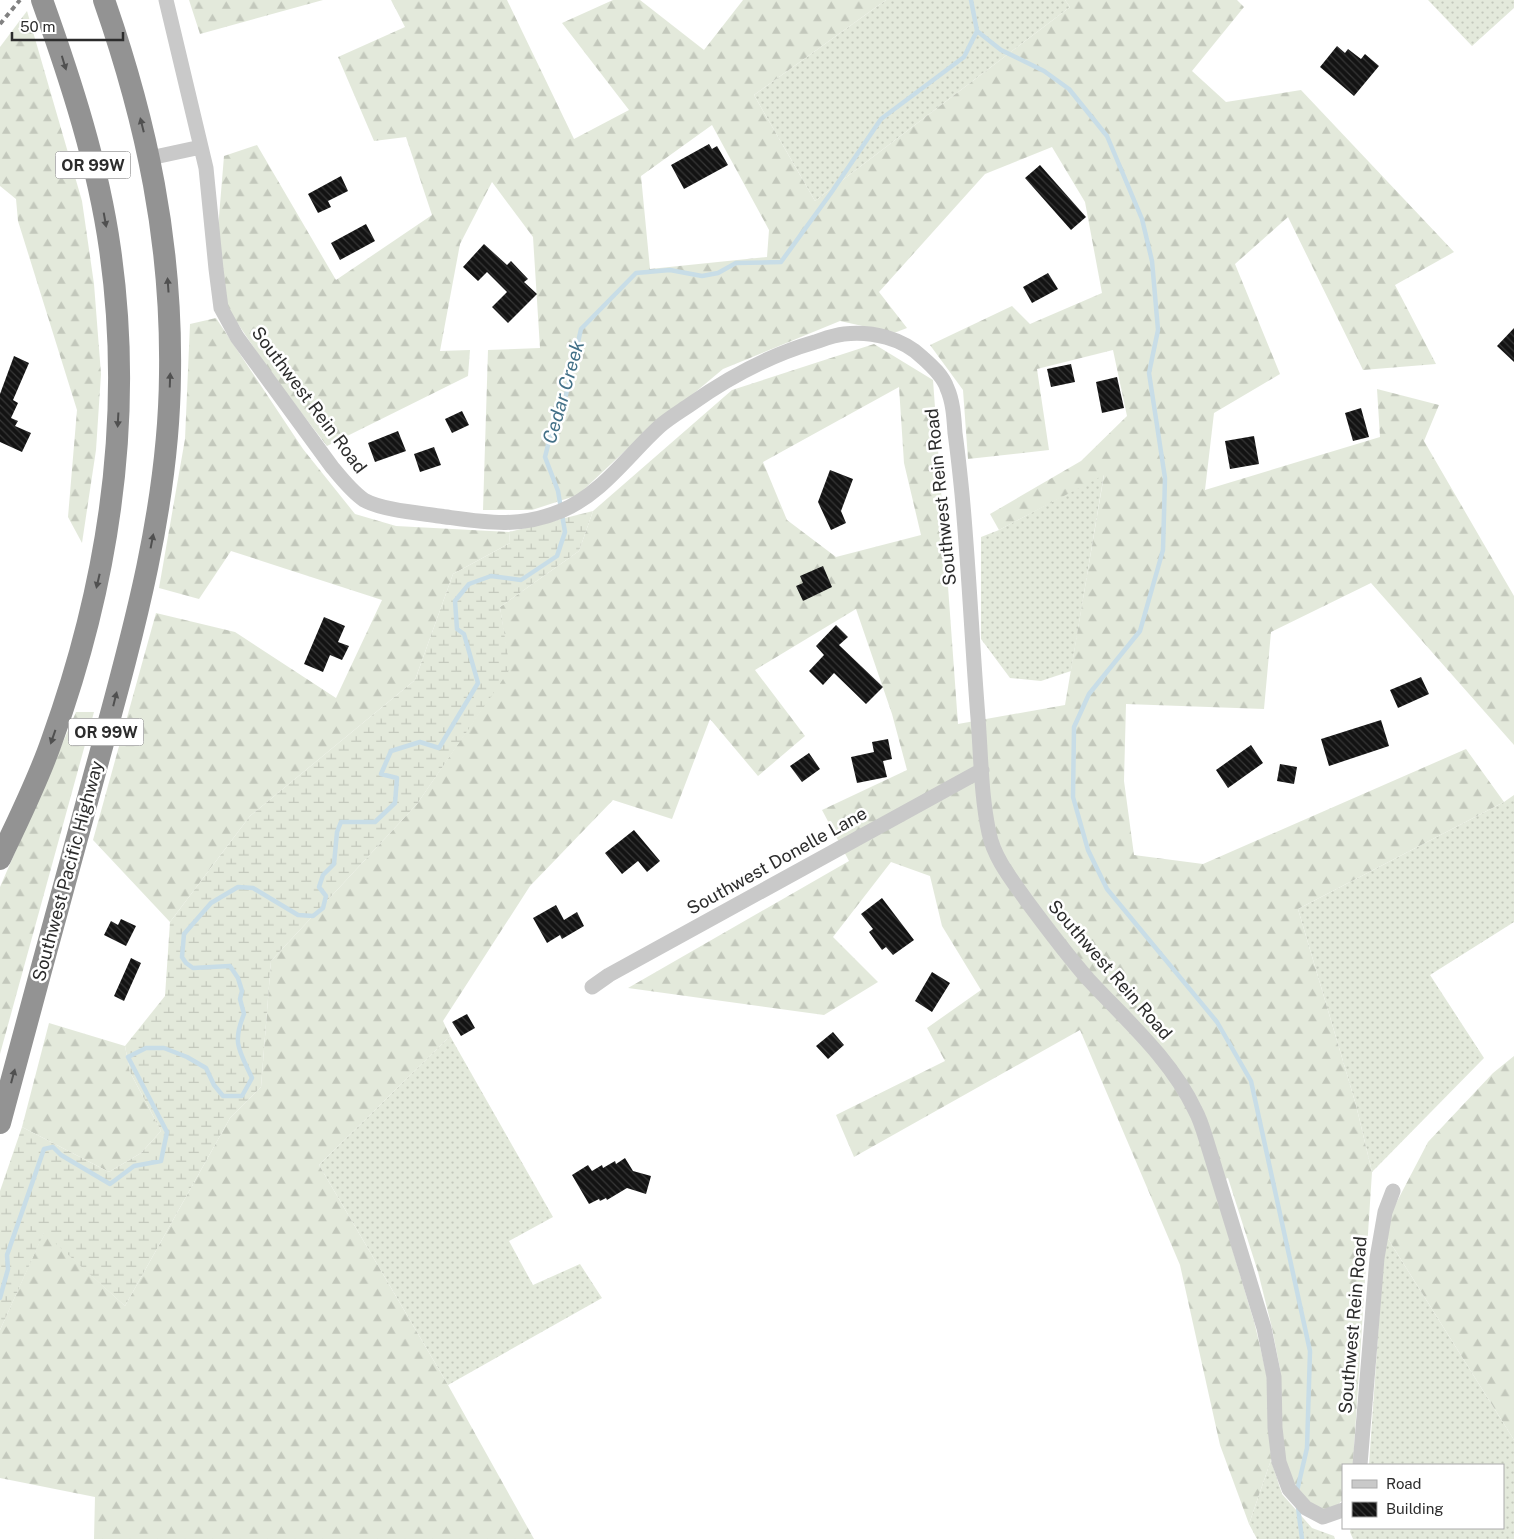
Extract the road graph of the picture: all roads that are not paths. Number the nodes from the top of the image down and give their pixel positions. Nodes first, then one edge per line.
1 (42, 0) edge
2 (104, 0) edge
3 (166, 0) edge
4 (201, 147) junction
5 (150, 158) junction
6 (982, 770) junction
7 (0, 859) edge
8 (592, 988) dead end
9 (0, 1123) edge
10 (1393, 1191) dead end
11 (1360, 1464) edge
12 (1342, 1510) edge

1 -> 7 highway, OR 99W
5 -> 2 highway, Southwest Pacific Highway / OR 99W
3 - 4 street, Southwest Rein Road
4 - 5 street
4 - 6 street, Southwest Rein Road
9 -> 5 highway, Southwest Pacific Highway / OR 99W
6 - 8 street, Southwest Donelle Lane
6 - 12 street, Southwest Rein Road
10 - 11 street, Southwest Rein Road

